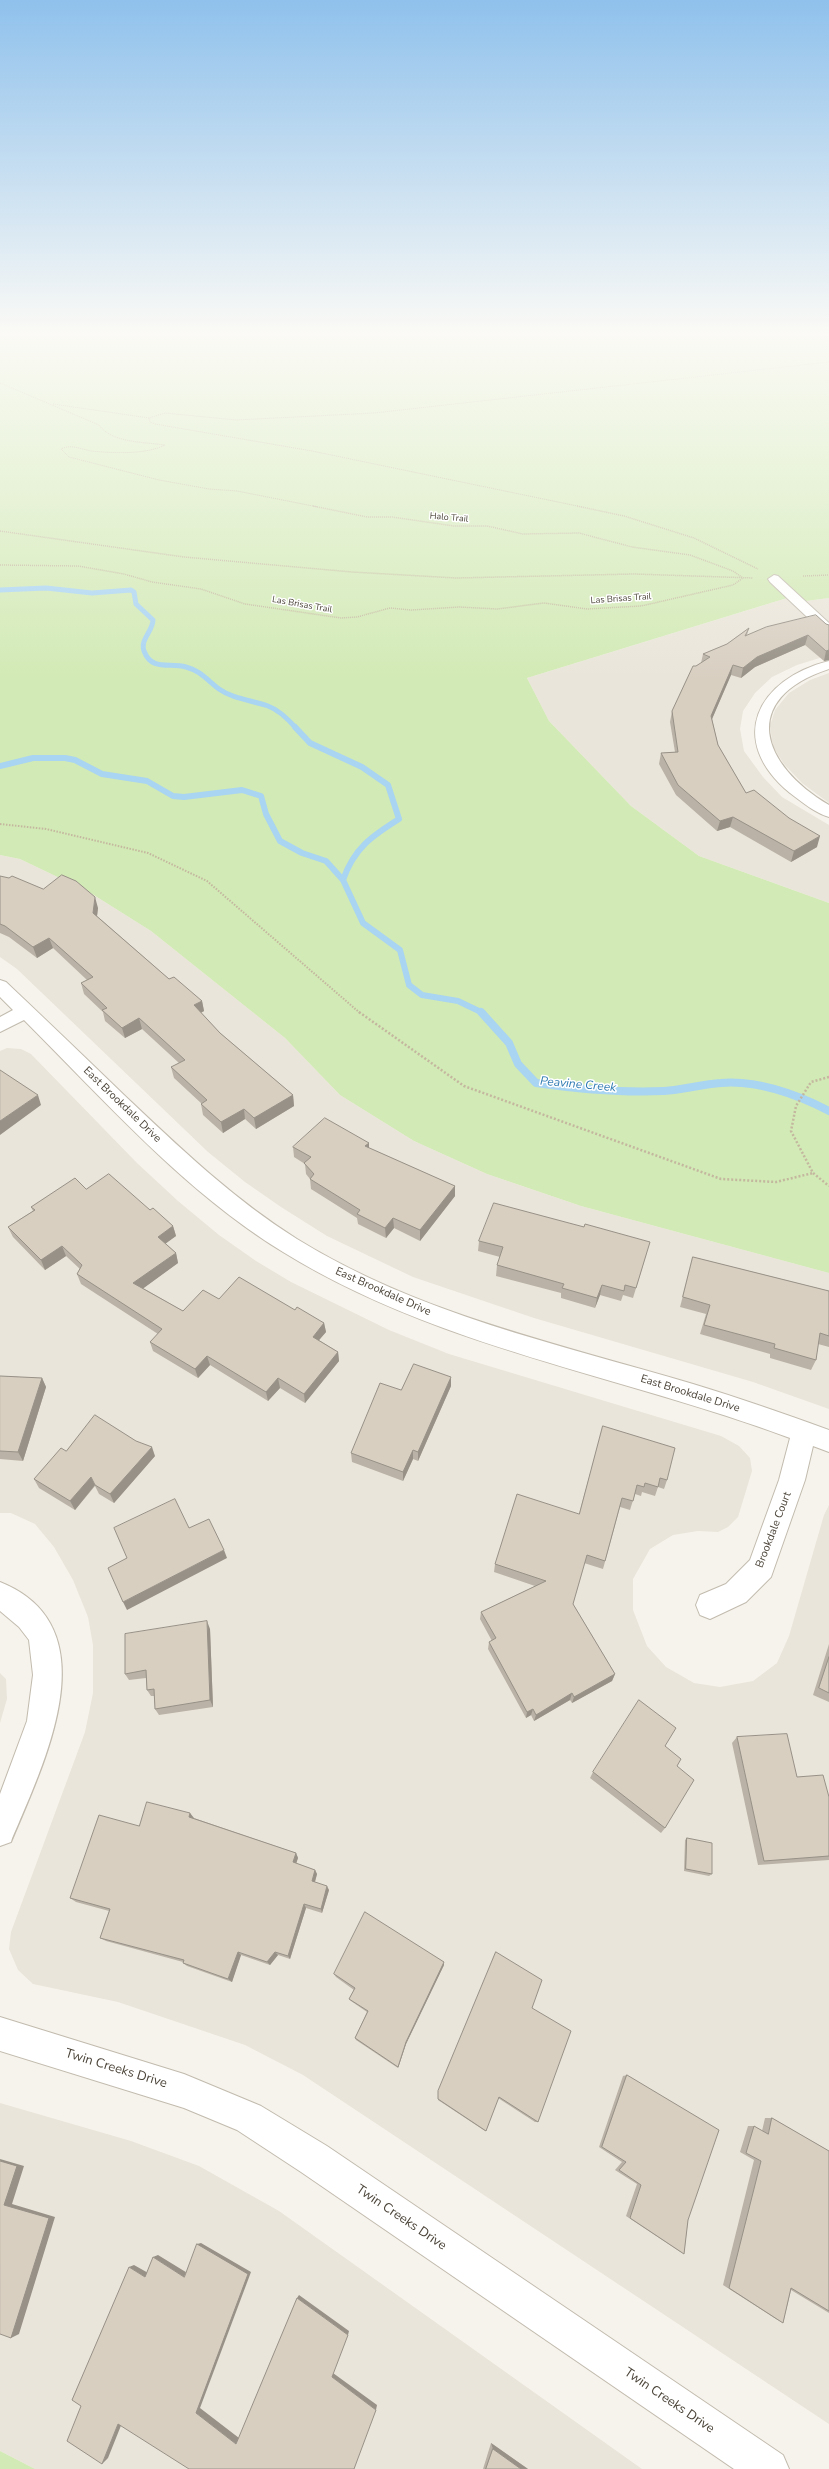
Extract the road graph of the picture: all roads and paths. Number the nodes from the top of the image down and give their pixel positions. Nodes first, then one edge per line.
1 (63, 451) edge
2 (90, 451) edge
3 (114, 451) edge
4 (308, 451) edge
5 (0, 531) edge
6 (0, 565) edge
7 (743, 578) junction
8 (774, 579) joint
9 (829, 630) edge
10 (829, 665) edge
11 (829, 812) edge
12 (0, 824) edge
13 (0, 986) edge
14 (25, 1011) junction
15 (0, 1026) edge
16 (829, 1077) edge
17 (812, 1173) junction
18 (829, 1186) edge
19 (804, 1431) junction
20 (829, 1441) edge
21 (0, 1595) edge
22 (710, 1605) dead end
23 (0, 1831) edge
24 (0, 2034) edge
25 (769, 2469) edge

1 - 7 path, Halo Trail
2 - 3 path, Halo Trail
4 - 8 path
5 - 7 path
6 - 7 path, Las Brisas Trail
8 - 9 street
10 - 11 street
12 - 17 path
13 - 14 street, East Brookdale Drive
14 - 15 street
14 - 19 street, East Brookdale Drive
16 - 17 path
17 - 18 path
19 - 20 street, East Brookdale Drive
19 - 22 street, Brookdale Court
21 - 23 street
24 - 25 street, Twin Creeks Drive

